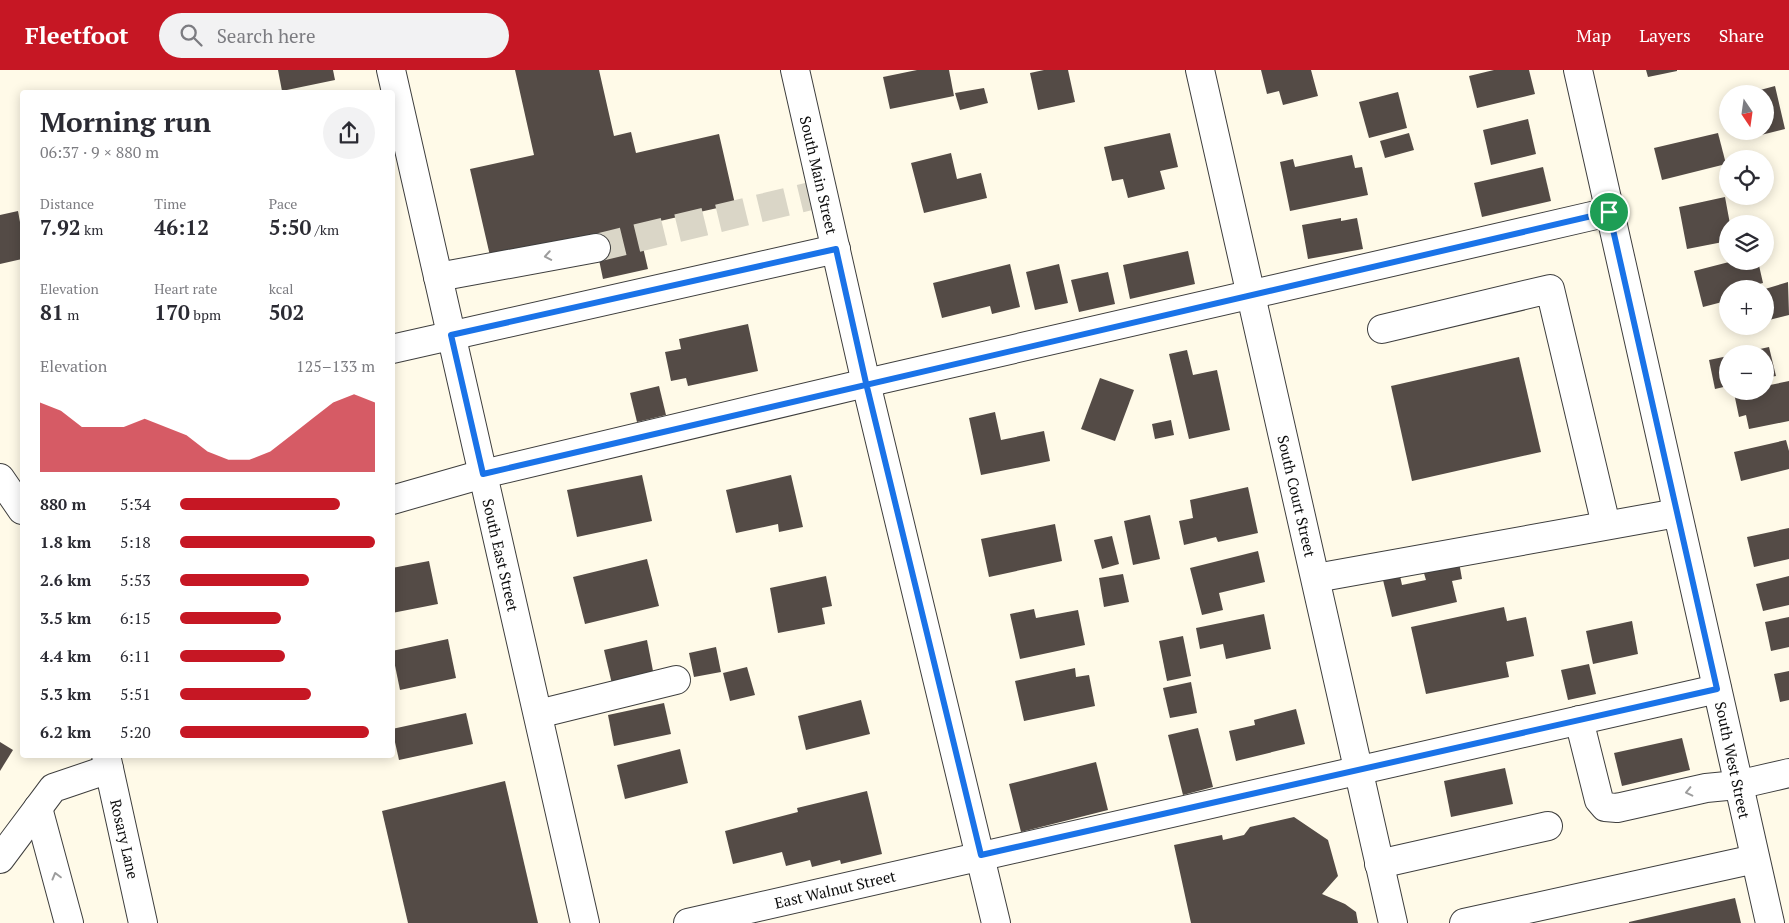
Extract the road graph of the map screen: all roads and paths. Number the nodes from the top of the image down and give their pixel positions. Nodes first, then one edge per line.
1 (391, 70) edge
2 (796, 70) edge
3 (1200, 70) edge
4 (1578, 70) edge
5 (1609, 212) junction
6 (596, 248) tunnel mouth
7 (836, 249) junction
8 (438, 276) junction
9 (1252, 295) junction
10 (1382, 330) dead end
11 (451, 335) junction
12 (395, 349) edge
13 (866, 383) junction
14 (483, 474) junction
15 (0, 478) edge
16 (395, 499) edge
17 (20, 507) edge
18 (1677, 513) junction
19 (1606, 526) junction
20 (1316, 578) junction
21 (676, 680) dead end
22 (1717, 689) junction
23 (538, 714) junction
24 (1579, 720) junction
25 (108, 762) edge
26 (1358, 770) junction
27 (1789, 773) edge
28 (1737, 785) junction
29 (38, 808) junction
30 (1548, 826) dead end
31 (981, 855) junction
32 (1755, 858) junction
33 (0, 859) edge
34 (1379, 864) junction
35 (69, 923) edge
36 (143, 923) edge
37 (586, 923) edge
38 (688, 923) edge
39 (996, 923) edge
40 (1393, 923) edge
41 (1464, 923) edge
42 (1770, 923) edge

1 - 8 street, South East Street
2 - 7 street, South Main Street
3 - 9 street, South Court Street
4 - 5 street, South West Street
5 - 9 street
5 - 18 street, South West Street
6 -> 8 street
7 - 11 street
7 - 13 street, South Main Street
8 - 11 street, South East Street
9 - 13 street
9 - 20 street, South Court Street
10 - 19 street
11 - 12 street
11 - 14 street, South East Street
13 - 14 street
13 - 31 street, South Main Street
14 - 16 street
14 - 23 street, South East Street
15 - 17 street
18 - 19 street
18 - 22 street, South West Street
19 - 20 street
20 - 26 street, South Court Street
21 - 23 street
22 - 24 street, East Walnut Street
22 - 28 street, South West Street
23 - 37 street, South East Street
24 - 26 street, East Walnut Street
28 -> 24 street
25 - 29 street
25 - 36 street, Rosary Lane
26 - 31 street, East Walnut Street
26 - 34 street, South Court Street
27 - 28 street
28 - 32 street, South West Street
29 - 33 street
35 -> 29 street
30 - 34 street
31 - 38 street, East Walnut Street
31 - 39 street, South Main Street
32 - 41 street
32 - 42 street, South West Street
34 - 40 street, South Court Street

